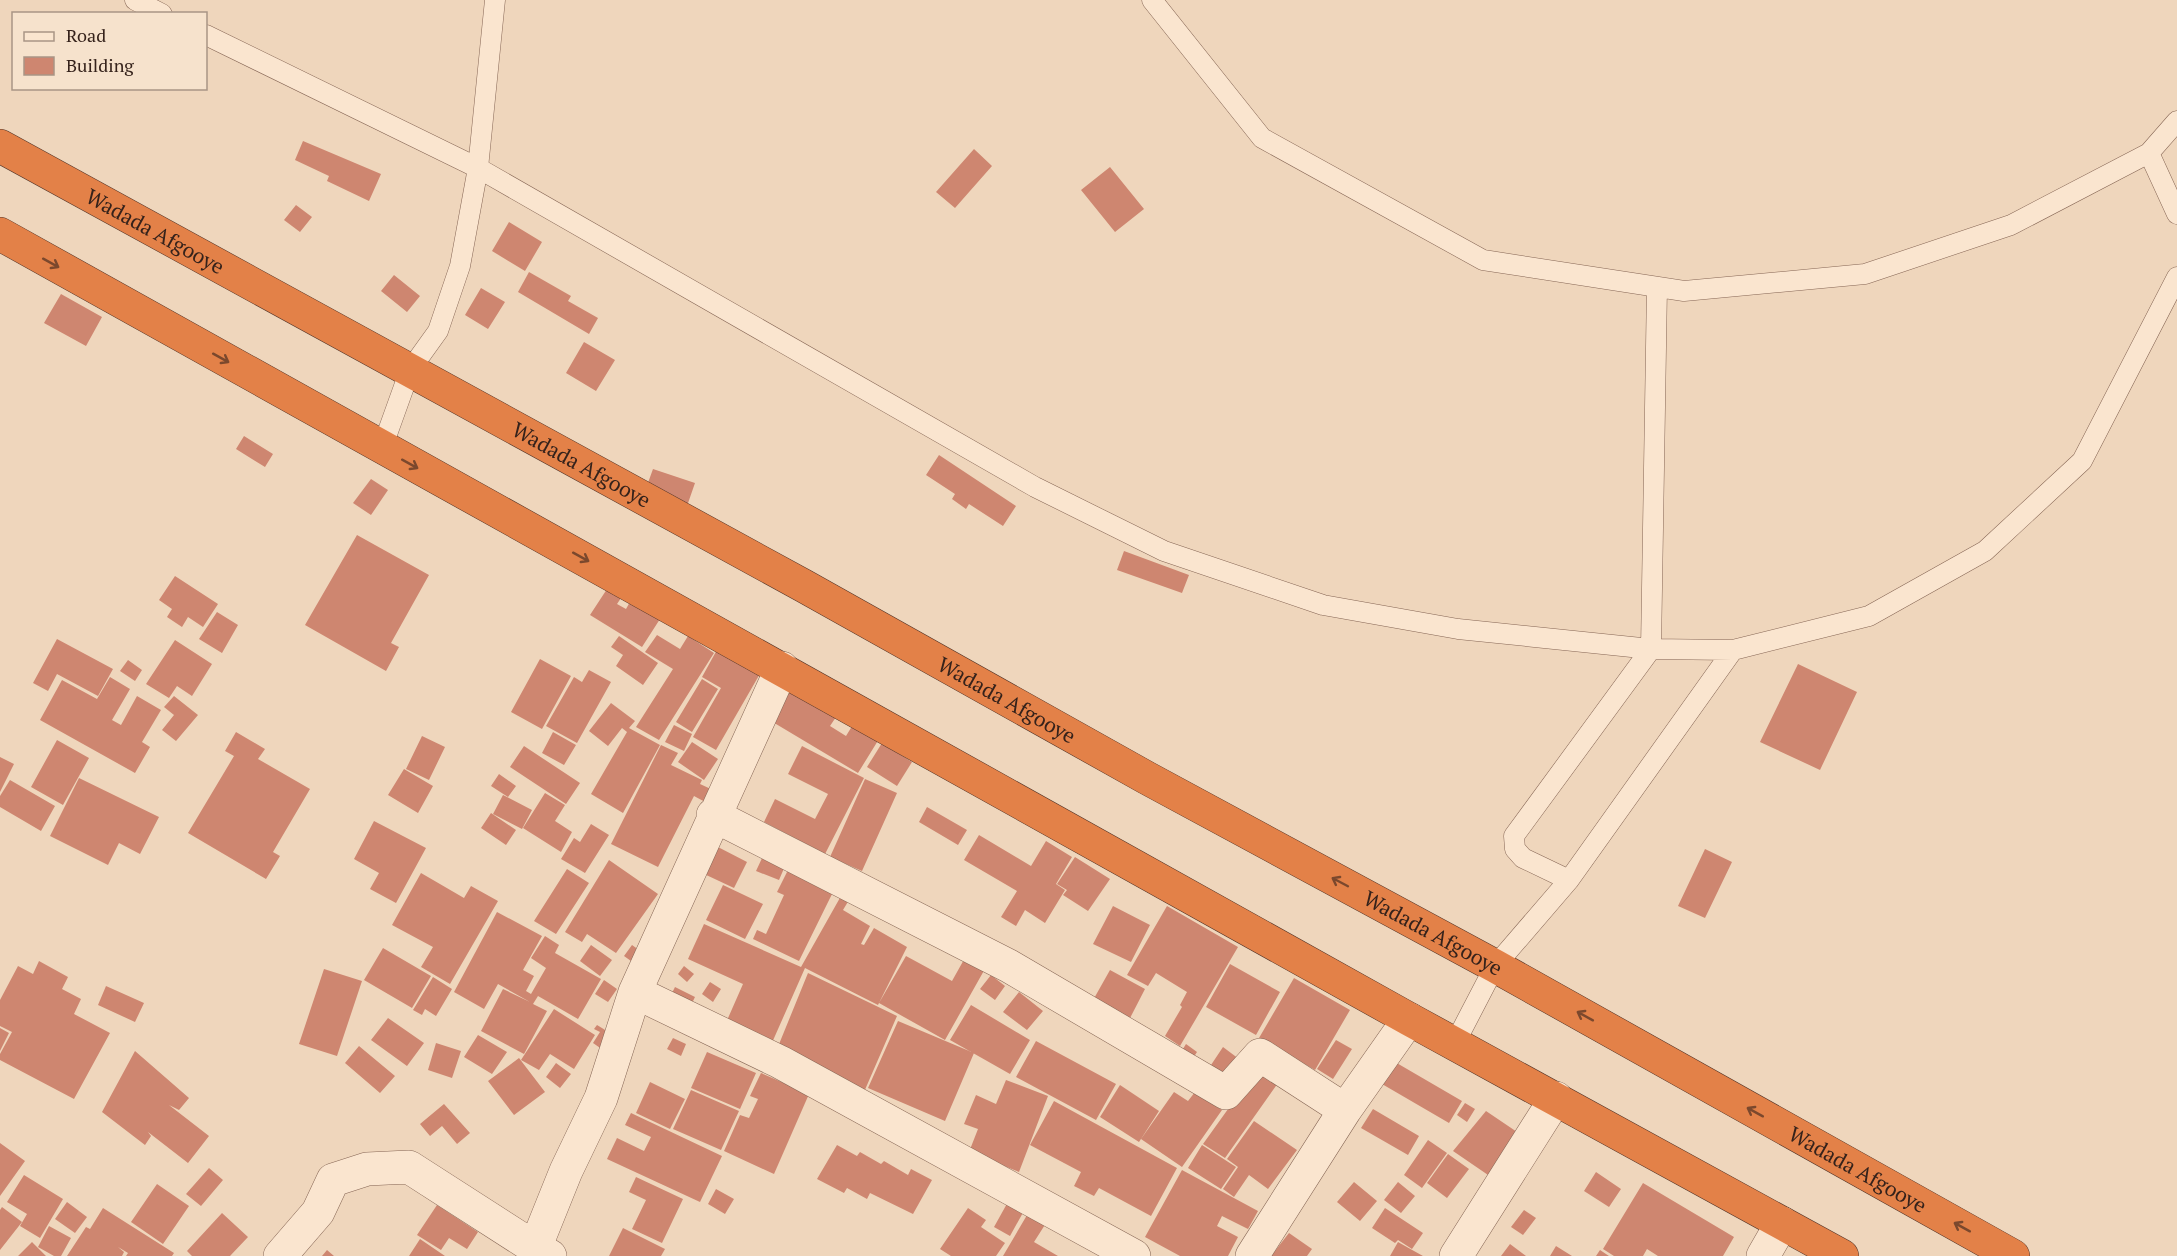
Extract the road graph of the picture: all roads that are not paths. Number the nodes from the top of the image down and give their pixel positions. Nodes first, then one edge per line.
1 (135, 0) edge
2 (495, 0) edge
3 (1152, 0) edge
4 (158, 12) edge
5 (207, 35) edge
6 (2177, 121) edge
7 (0, 146) edge
8 (2149, 153) junction
9 (478, 168) junction
10 (2177, 214) edge
11 (0, 234) edge
12 (2177, 278) edge
13 (1658, 287) junction
14 (410, 370) junction
15 (382, 448) junction
16 (1651, 649) junction
17 (1733, 651) junction
18 (782, 668) junction
19 (713, 815) junction
20 (1569, 880) junction
21 (1495, 966) junction
22 (634, 992) junction
23 (1409, 1019) junction
24 (1455, 1043) junction
25 (1557, 1098) junction
26 (1345, 1110) junction
27 (1782, 1223) junction
28 (543, 1252) edge
29 (280, 1256) edge
30 (1134, 1256) edge
31 (1252, 1256) edge
32 (1456, 1256) edge
33 (1763, 1256) edge
34 (1842, 1256) edge
35 (2013, 1256) edge

1 - 4 lane
2 - 9 lane
3 - 13 lane
5 - 9 lane
6 - 8 lane
7 - 14 highway, Wadada Afgooye
8 - 10 lane
8 - 13 lane
9 - 14 lane
9 - 16 lane
11 -> 15 highway
12 - 17 lane
13 - 16 lane
14 - 15 lane
21 -> 14 highway, Wadada Afgooye
15 -> 18 highway
16 - 17 lane
16 - 20 lane
17 - 20 lane
18 - 19 street
18 - 23 highway
19 - 22 street
19 - 26 street
20 - 21 lane
21 - 24 lane
35 -> 21 highway, Wadada Afgooye
22 - 28 street
22 - 30 street
23 - 24 highway
23 - 26 street
24 - 25 highway
25 - 27 highway
25 - 32 street
26 - 31 street
27 - 33 street
27 - 34 highway
28 - 29 street

